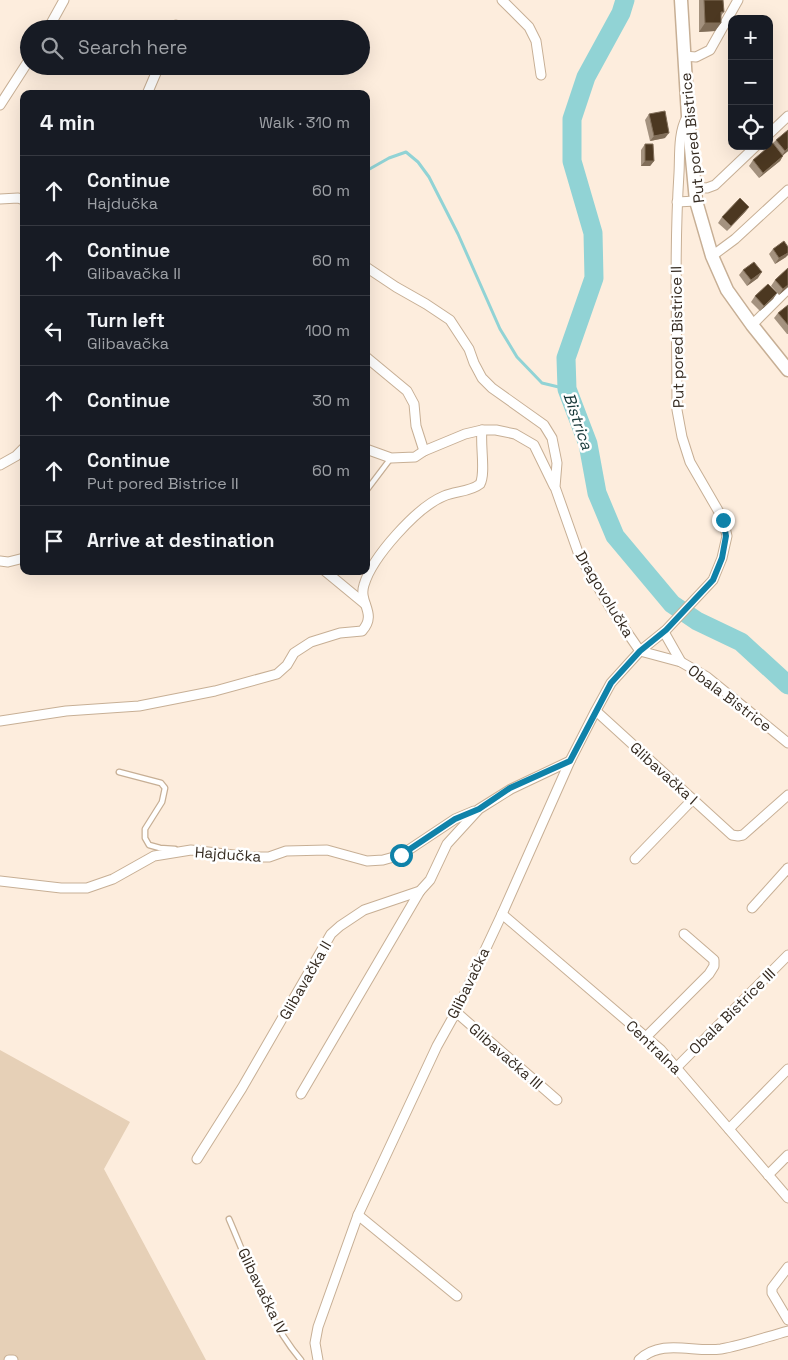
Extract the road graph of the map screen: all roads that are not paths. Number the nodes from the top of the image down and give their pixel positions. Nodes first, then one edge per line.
1 (64, 0) edge
2 (502, 0) edge
3 (681, 0) edge
4 (738, 0) edge
5 (53, 20) edge
6 (684, 56) junction
7 (20, 74) edge
8 (155, 75) edge
9 (542, 75) dead end
10 (149, 90) edge
11 (0, 104) edge
12 (688, 116) junction
13 (788, 116) edge
14 (773, 130) edge
15 (752, 150) edge
16 (694, 187) junction
17 (788, 190) edge
18 (0, 199) edge
19 (20, 199) edge
20 (696, 201) junction
21 (677, 202) junction
22 (712, 256) junction
23 (370, 270) edge
24 (788, 289) edge
25 (752, 325) junction
26 (370, 361) edge
27 (788, 370) edge
28 (482, 430) junction
29 (370, 450) edge
30 (424, 451) junction
31 (20, 452) edge
32 (391, 458) junction
33 (0, 465) edge
34 (370, 486) edge
35 (555, 487) junction
36 (20, 559) edge
37 (0, 561) edge
38 (370, 571) edge
39 (330, 575) edge
40 (368, 575) edge
41 (365, 604) junction
42 (665, 631) junction
43 (640, 651) junction
44 (681, 662) junction
45 (596, 711) junction
46 (0, 721) edge
47 (788, 743) edge
48 (570, 761) junction
49 (118, 772) dead end
50 (788, 795) edge
51 (693, 799) junction
52 (479, 809) junction
53 (191, 850) junction
54 (635, 860) dead end
55 (788, 868) edge
56 (0, 881) edge
57 (420, 891) junction
58 (752, 908) dead end
59 (502, 914) junction
60 (684, 934) dead end
61 (788, 955) edge
62 (456, 1012) junction
63 (646, 1037) junction
64 (676, 1068) junction
65 (788, 1070) edge
66 (301, 1094) dead end
67 (557, 1100) dead end
68 (729, 1129) junction
69 (788, 1155) edge
70 (197, 1159) dead end
71 (768, 1175) junction
72 (788, 1198) edge
73 (358, 1214) junction
74 (229, 1219) dead end
75 (788, 1267) edge
76 (457, 1296) dead end
77 (788, 1320) edge
78 (788, 1331) edge
79 (9, 1360) edge
80 (13, 1360) edge
81 (301, 1360) edge
82 (318, 1360) edge
83 (639, 1360) edge

1 - 5 street
2 - 9 street
3 - 6 street, Put pored Bistrice
4 - 6 street
6 - 12 street, Put pored Bistrice
7 - 11 street
8 - 10 street
12 - 16 street, Put pored Bistrice
12 - 21 street, Put pored Bistrice II
13 - 14 street
15 - 16 street
16 - 20 street, Put pored Bistrice
17 - 22 street
18 - 19 street
20 - 21 street
20 - 22 street, Put pored Bistrice
21 - 42 street, Put pored Bistrice II
22 - 25 street, Put pored Bistrice
23 - 35 street, Dragovolučka
24 - 25 street
25 - 27 street, Put pored Bistrice
26 - 30 street
28 - 30 street
28 - 35 street
28 - 38 street
29 - 32 street
30 - 32 street
31 - 33 street
32 - 34 lane
35 - 43 street, Dragovolučka
36 - 37 street
39 - 41 street
40 - 41 street
41 - 46 street
42 - 43 street, Glibavačka
42 - 44 street
43 - 44 street, Obala Bistrice
43 - 45 street, Glibavačka
44 - 47 street, Obala Bistrice
45 - 48 street, Glibavačka
45 - 51 street, Glibavačka I
48 - 52 street
48 - 59 street, Glibavačka
49 - 53 lane
50 - 51 street, Glibavačka I
51 - 54 street
52 - 53 street, Hajdučka
52 - 57 street
53 - 56 street, Hajdučka
55 - 58 street
57 - 66 street
57 - 70 street, Glibavačka II
59 - 62 street, Glibavačka
59 - 63 street, Centralna
60 - 63 street
61 - 64 street, Obala Bistrice III
62 - 67 street, Glibavačka III
62 - 73 street, Glibavačka
63 - 64 street, Centralna
64 - 68 street, Centralna
65 - 68 street
68 - 71 street, Centralna
69 - 71 street
71 - 72 street, Centralna
73 - 76 street
73 - 82 street, Glibavačka
74 - 81 lane, Glibavačka IV
75 - 77 street
78 - 83 street
79 - 80 street

